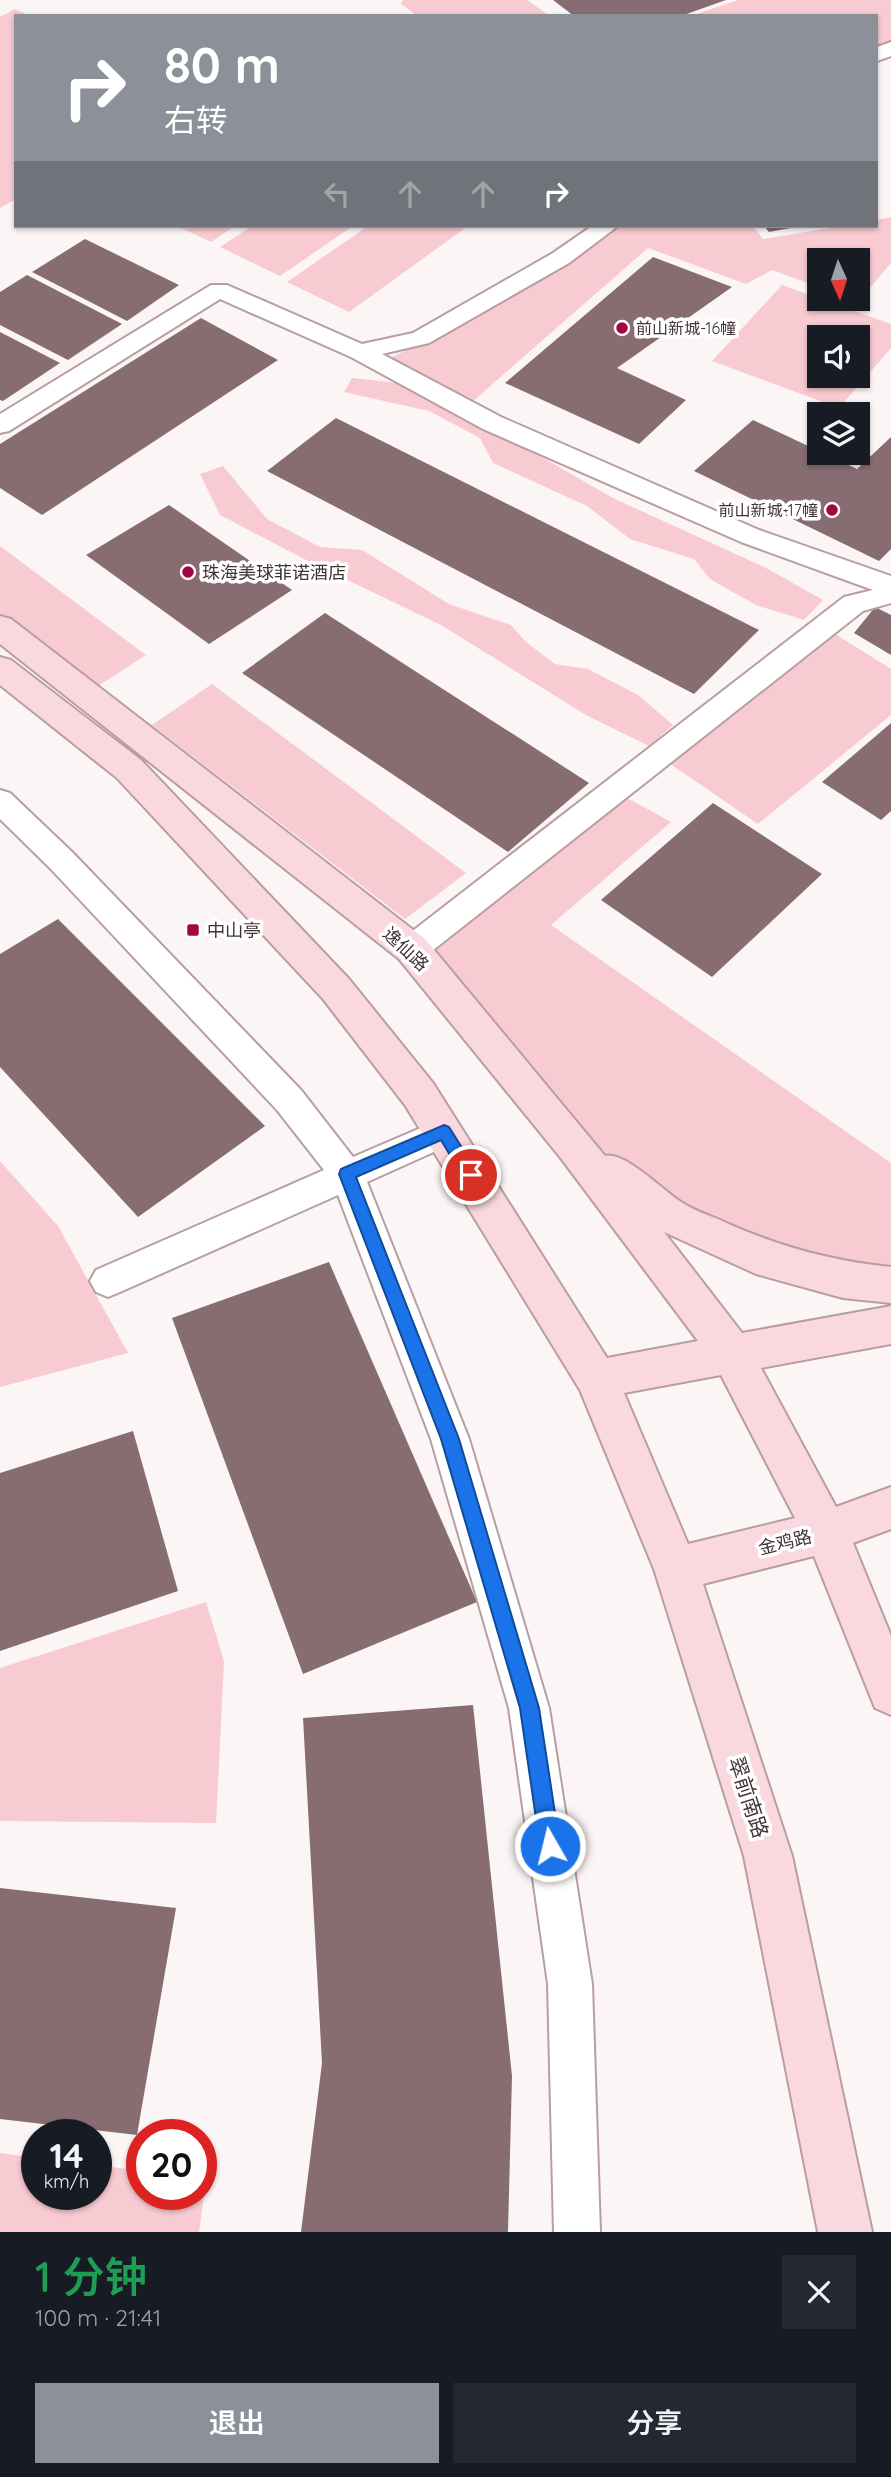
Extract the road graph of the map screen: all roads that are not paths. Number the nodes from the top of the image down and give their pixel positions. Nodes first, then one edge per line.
1 (604, 228) edge
2 (360, 352) junction
3 (0, 425) edge
4 (891, 586) edge
5 (891, 594) edge
6 (0, 626) edge
7 (0, 668) edge
8 (0, 801) edge
9 (412, 949) junction
10 (444, 1132) junction
11 (574, 1145) junction
12 (347, 1174) junction
13 (108, 1281) dead end
14 (891, 1285) edge
15 (891, 1325) edge
16 (731, 1352) junction
17 (597, 1379) junction
18 (891, 1508) edge
19 (826, 1532) junction
20 (676, 1569) junction
21 (891, 1692) edge
22 (577, 2232) edge
23 (845, 2232) edge

1 - 2 lane
2 - 3 lane
2 - 4 lane
5 - 9 lane
6 - 9 main road, 逸仙路
7 - 10 main road
8 - 12 lane
9 - 11 main road, 逸仙路
10 - 12 lane
10 - 17 main road
11 - 14 main road
11 - 16 main road, 逸仙路
12 - 13 lane
12 - 22 lane
15 - 16 main road
16 - 17 main road
16 - 19 main road
17 - 20 main road, 翠前南路
18 - 19 main road, 金鸡路
19 - 20 main road, 金鸡路
19 - 21 main road
20 - 23 main road, 翠前南路

